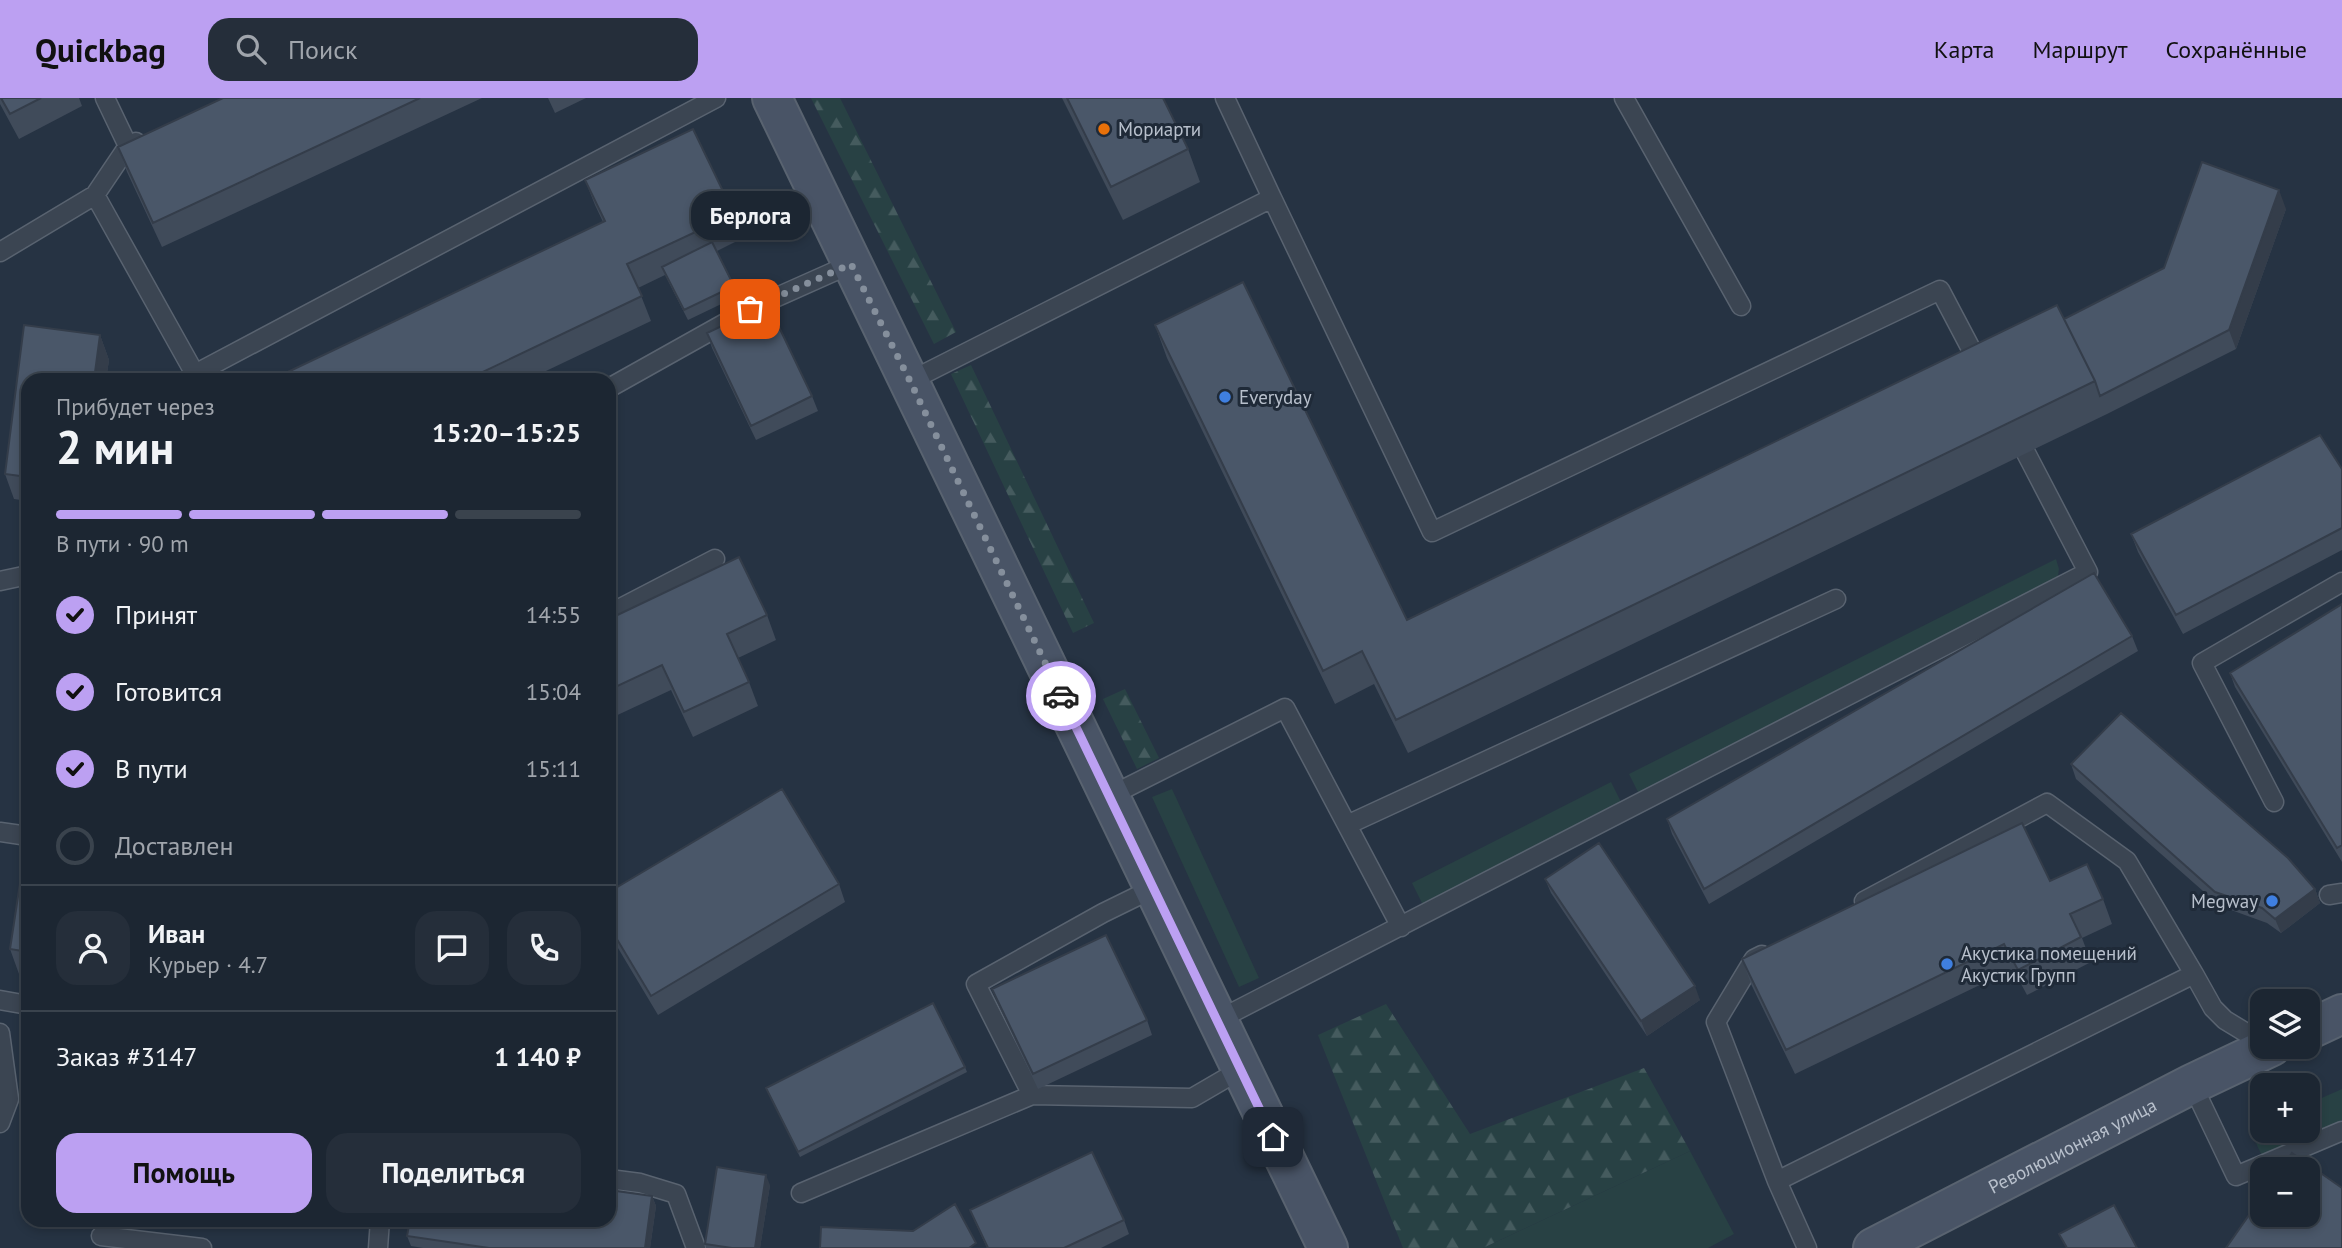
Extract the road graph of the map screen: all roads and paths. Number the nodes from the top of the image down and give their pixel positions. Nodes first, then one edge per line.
1 (106, 98) edge
2 (716, 98) edge
3 (772, 98) edge
4 (1225, 98) edge
5 (1624, 98) edge
6 (152, 135) edge
7 (128, 146) junction
8 (95, 195) junction
9 (1272, 198) junction
10 (0, 252) edge
11 (851, 264) junction
12 (1741, 306) dead end
13 (194, 373) edge
14 (203, 373) edge
15 (1986, 379) edge
16 (910, 381) junction
17 (616, 384) edge
18 (2026, 453) edge
19 (715, 559) dead end
20 (21, 576) edge
21 (0, 581) edge
22 (2342, 582) edge
23 (1836, 599) dead end
24 (616, 610) edge
25 (1110, 796) junction
26 (2274, 802) dead end
27 (1347, 825) junction
28 (0, 832) edge
29 (21, 835) edge
30 (1153, 888) junction
31 (1852, 907) edge
32 (1401, 927) junction
33 (1779, 946) edge
34 (2194, 974) junction
35 (0, 1000) edge
36 (21, 1004) edge
37 (2342, 1014) edge
38 (1218, 1020) junction
39 (2320, 1024) edge
40 (0, 1033) edge
41 (2250, 1035) edge
42 (2250, 1055) edge
43 (1240, 1070) junction
44 (2192, 1084) junction
45 (1032, 1095) junction
46 (0, 1123) edge
47 (2342, 1131) edge
48 (616, 1180) edge
49 (1777, 1181) junction
50 (801, 1193) dead end
51 (380, 1227) edge
52 (101, 1236) dead end
53 (202, 1248) edge
54 (378, 1248) edge
55 (696, 1248) edge
56 (1328, 1248) edge
57 (1807, 1248) edge
58 (1873, 1248) edge

1 - 7 lane
2 - 14 lane
3 - 11 street
4 - 9 lane
5 - 12 lane
6 - 7 lane
7 - 8 lane
8 - 10 lane
8 - 13 lane
9 - 15 lane
9 - 16 lane
11 - 16 street
11 - 17 lane
16 - 25 street
18 - 32 lane
19 - 24 lane
20 - 21 lane
22 - 26 lane
23 - 27 lane
25 - 27 lane
25 - 30 street
27 - 32 lane
28 - 29 lane
30 - 38 street
30 - 45 lane
31 - 34 lane
32 - 38 lane
33 - 49 lane
34 - 41 lane
34 - 49 lane
35 - 36 lane
37 - 39 street
38 - 43 street
40 - 46 lane
42 - 44 street, Революционная улица
43 - 45 lane
43 - 56 street
44 - 47 lane
44 - 58 street, Революционная улица
45 - 50 lane
48 - 55 lane
49 - 57 lane
51 - 54 lane
52 - 53 lane

